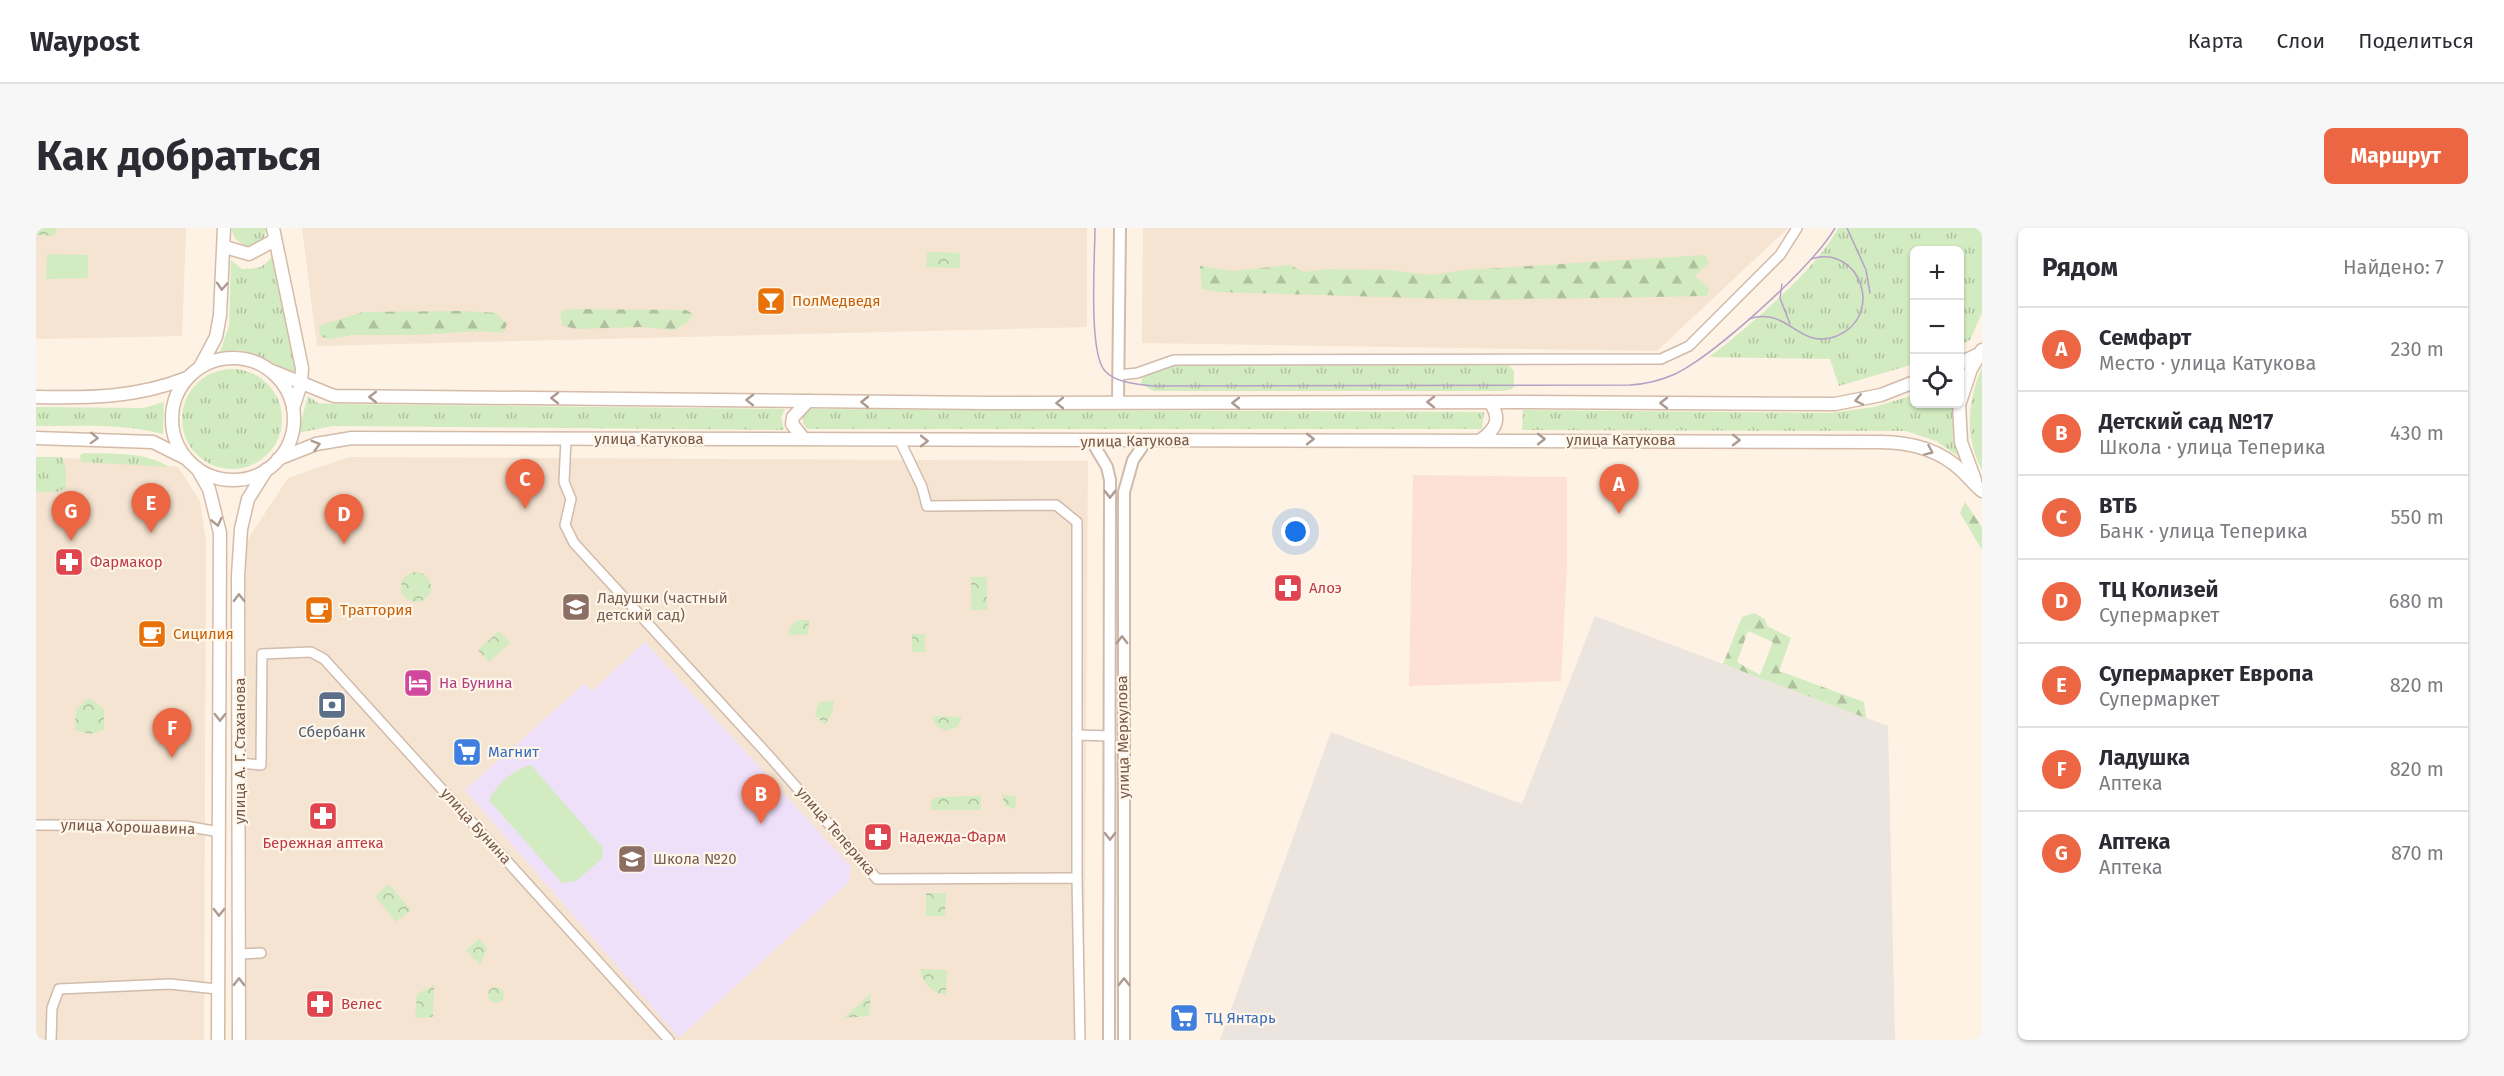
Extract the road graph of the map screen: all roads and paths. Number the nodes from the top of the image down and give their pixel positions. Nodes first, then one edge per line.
1 (224, 228) edge
2 (1120, 228) edge
3 (1797, 228) edge
4 (274, 234) edge
5 (225, 247) junction
6 (1980, 350) edge
7 (1964, 360) edge
8 (200, 367) junction
9 (302, 368) junction
10 (272, 371) junction
11 (1119, 375) junction
12 (187, 378) junction
13 (301, 384) junction
14 (1910, 384) edge
15 (1964, 390) edge
16 (321, 392) junction
17 (36, 398) edge
18 (808, 401) junction
19 (1118, 402) junction
20 (1490, 402) junction
21 (293, 408) junction
22 (1959, 408) edge
23 (36, 438) edge
24 (803, 438) junction
25 (566, 439) junction
26 (1482, 439) junction
27 (1091, 440) junction
28 (1147, 440) junction
29 (900, 441) junction
30 (278, 459) junction
31 (192, 464) junction
32 (267, 469) junction
33 (1981, 492) edge
34 (1077, 735) junction
35 (1110, 736) junction
36 (239, 764) junction
37 (36, 825) edge
38 (220, 832) junction
39 (1077, 878) junction
40 (261, 953) dead end
41 (239, 954) junction
42 (218, 989) junction
43 (51, 1040) edge
44 (218, 1040) edge
45 (239, 1040) edge
46 (669, 1040) edge
47 (1080, 1040) edge
48 (1109, 1040) edge
49 (1124, 1040) edge

1 - 5 main road
2 - 11 street
3 - 11 street
4 - 5 main road
4 - 9 main road
5 -> 8 main road
6 - 7 main road
6 - 15 main road
8 - 10 main road
8 - 12 main road
9 - 13 main road
9 - 16 main road
10 - 13 main road
10 - 21 main road
11 - 19 street
12 - 17 main road
12 - 31 main road
13 - 16 main road
13 - 21 main road
14 -> 20 main road
18 -> 16 main road
19 -> 18 main road
18 - 24 main road
20 -> 19 main road
20 - 26 main road
21 - 30 main road
22 - 33 main road
23 -> 31 main road
24 - 25 main road, улица Катукова
24 - 29 main road, улица Катукова
30 -> 25 main road, улица Катукова
25 - 39 street, улица Теперика
28 -> 26 main road, улица Катукова
26 -> 33 main road, улица Катукова
27 - 28 main road, улица Катукова
29 -> 27 main road, улица Катукова
27 -> 35 street, улица Меркулова
49 -> 28 street, улица Меркулова
29 - 34 street
30 - 32 main road
31 - 32 main road
31 -> 38 main road, улица А. Г. Стаханова
36 -> 32 main road, улица А. Г. Стаханова
34 - 35 street
34 - 39 street
35 -> 48 street, улица Меркулова
36 - 41 main road, улица А. Г. Стаханова
36 - 46 street, улица Бунина
37 - 38 street, улица Хорошавина
38 -> 42 main road, улица А. Г. Стаханова
39 - 47 street
40 - 41 street
45 -> 41 main road, улица А. Г. Стаханова
42 - 43 street
42 - 44 main road, улица А. Г. Стаханова

